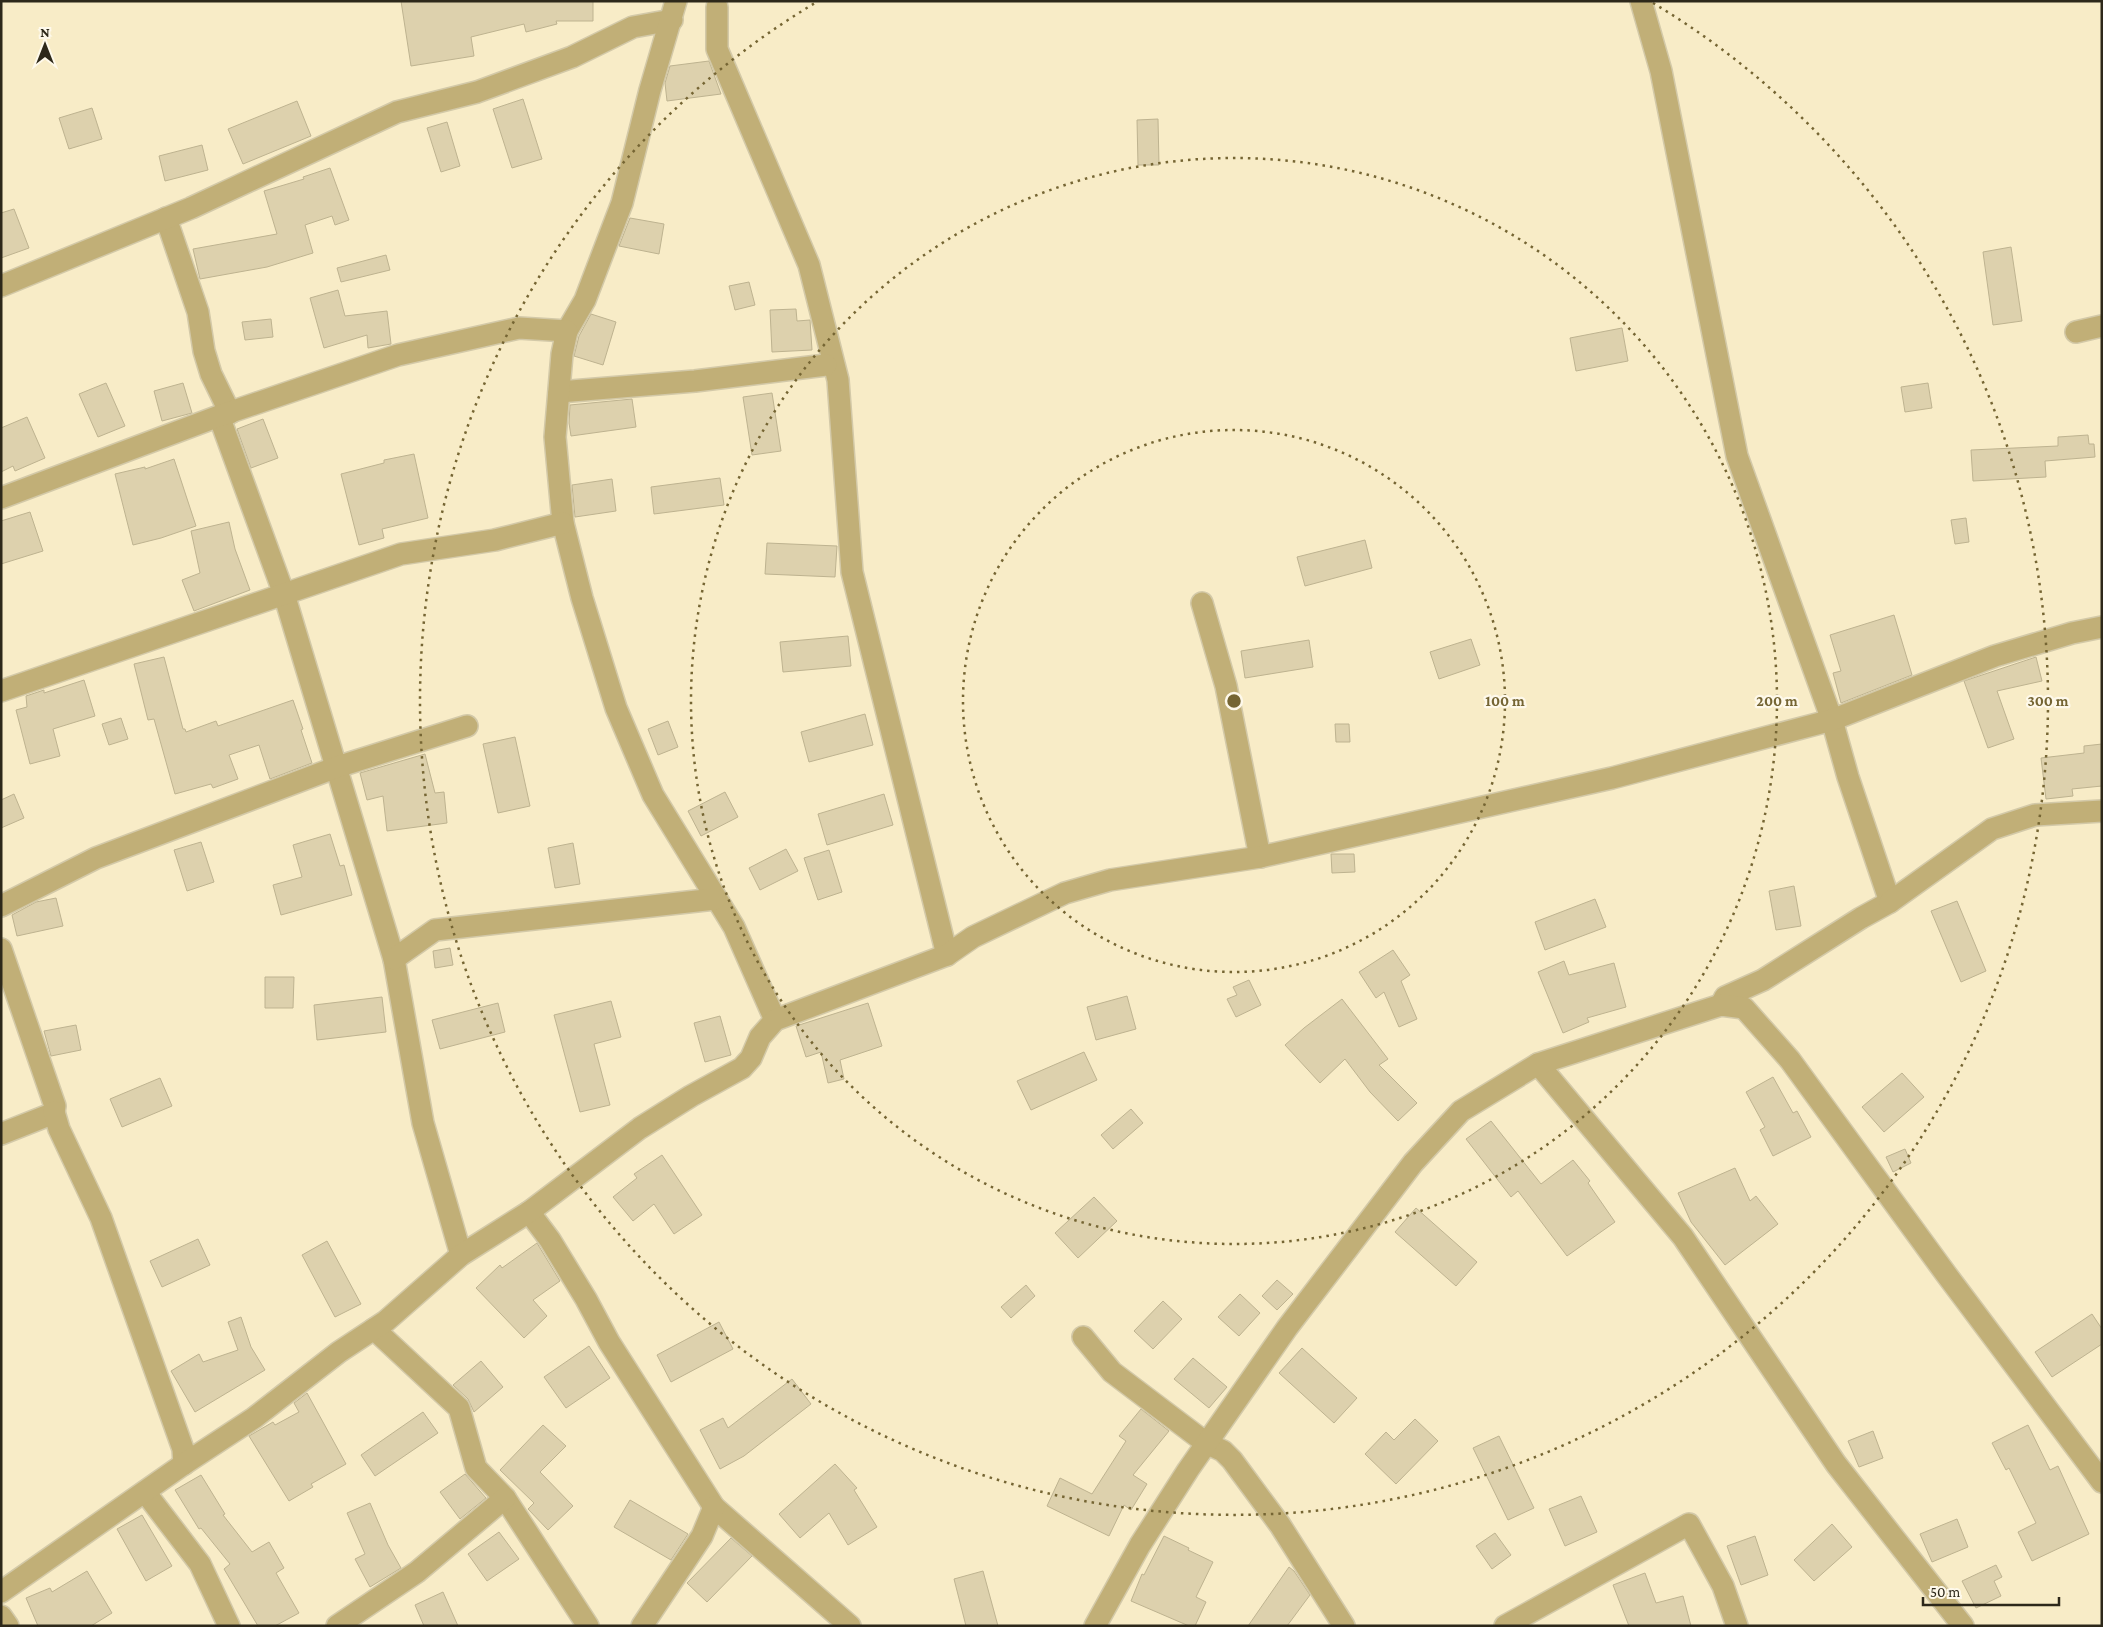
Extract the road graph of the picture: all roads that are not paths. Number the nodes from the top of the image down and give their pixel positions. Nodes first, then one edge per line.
1 (1641, 1) edge
2 (717, 7) dead end
3 (674, 10) edge
4 (166, 218) junction
5 (1, 286) edge
6 (2102, 326) edge
7 (568, 330) junction
8 (2076, 332) dead end
9 (826, 365) dead end
10 (559, 392) junction
11 (225, 414) junction
12 (1, 498) edge
13 (563, 522) junction
14 (284, 594) junction
15 (1202, 603) dead end
16 (2102, 627) edge
17 (1, 691) edge
18 (1832, 720) junction
19 (467, 726) dead end
20 (337, 767) junction
21 (2102, 811) edge
22 (1260, 856) junction
23 (716, 898) junction
24 (1890, 902) junction
25 (1, 906) edge
26 (1, 949) edge
27 (947, 955) junction
28 (394, 959) junction
29 (1721, 1005) junction
30 (775, 1020) junction
31 (1538, 1064) junction
32 (54, 1112) junction
33 (1, 1134) edge
34 (529, 1212) junction
35 (461, 1255) junction
36 (374, 1329) junction
37 (1083, 1337) dead end
38 (1206, 1443) junction
39 (184, 1464) junction
40 (2102, 1482) edge
41 (145, 1492) junction
42 (505, 1498) junction
43 (714, 1507) junction
44 (1, 1592) edge
45 (1, 1616) edge
46 (8, 1626) edge
47 (229, 1626) edge
48 (337, 1626) edge
49 (588, 1626) edge
50 (642, 1626) edge
51 (850, 1626) edge
52 (1095, 1626) edge
53 (1344, 1626) edge
54 (1505, 1626) edge
55 (1738, 1626) edge
56 (1963, 1626) edge

1 - 18 street
2 - 27 street
3 - 4 street
3 - 7 street
4 - 5 street
4 - 11 street
6 - 8 street
7 - 10 street
7 - 11 street
9 - 10 street
10 - 13 street
11 - 12 street
11 - 14 street
13 - 14 street
13 - 23 street
14 - 17 street
14 - 20 street
15 - 22 street
16 - 18 street
18 - 22 street
18 - 24 street
19 - 20 street
20 - 25 street
20 - 28 street
21 - 24 street
22 - 27 street
23 - 28 street
23 - 30 street
24 - 29 street
26 - 32 street
27 - 30 street
28 - 35 street
29 - 31 street
29 - 40 street
30 - 34 street
31 - 38 street
31 - 56 street
32 - 33 street
32 - 39 street
34 - 35 street
34 - 43 street
35 - 36 street
36 - 39 street
36 - 42 street
37 - 38 street
38 - 52 street
38 - 53 street
39 - 41 street
41 - 44 street
41 - 47 street
42 - 48 street
42 - 49 street
43 - 50 street
43 - 51 street
45 - 46 street
54 - 55 street

